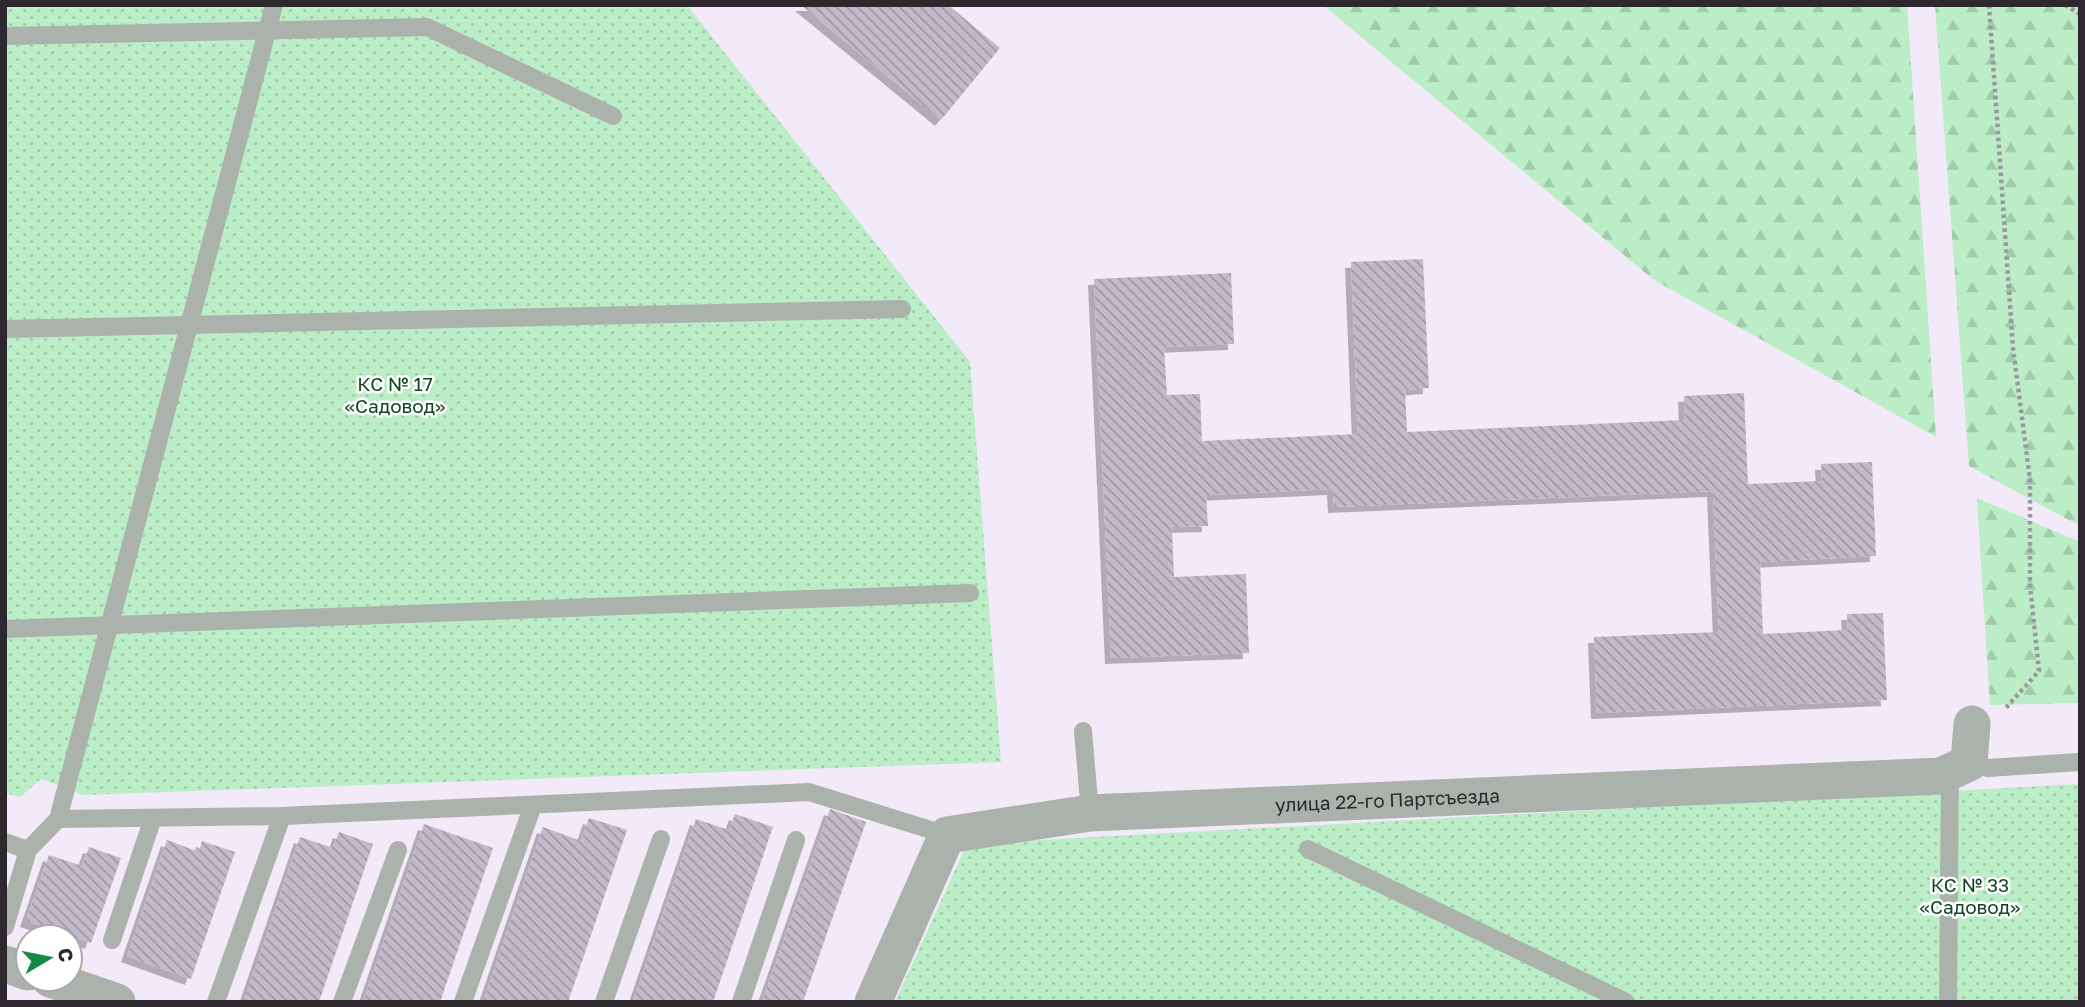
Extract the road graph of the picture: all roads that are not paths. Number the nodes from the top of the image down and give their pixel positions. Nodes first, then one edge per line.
1 (274, 5) edge
2 (267, 30) junction
3 (5, 36) edge
4 (613, 116) dead end
5 (902, 310) dead end
6 (189, 326) junction
7 (5, 329) edge
8 (970, 593) dead end
9 (109, 626) junction
10 (5, 629) edge
11 (1987, 719) road end
12 (1083, 731) dead end
13 (2080, 762) edge
14 (1960, 767) junction
15 (533, 805) junction
16 (1090, 813) junction
17 (282, 816) junction
18 (153, 818) junction
19 (58, 819) junction
20 (947, 835) junction
21 (661, 839) dead end
22 (796, 840) dead end
23 (5, 842) edge
24 (398, 849) dead end
25 (1308, 849) dead end
26 (28, 850) junction
27 (5, 928) edge
28 (112, 940) dead end
29 (84, 991) edge
30 (117, 1002) edge
31 (216, 1002) edge
32 (342, 1002) edge
33 (463, 1002) edge
34 (604, 1002) edge
35 (741, 1002) edge
36 (873, 1002) edge
37 (1626, 1002) edge
38 (1948, 1002) edge

1 - 2 lane
2 - 3 lane
2 - 4 lane
2 - 6 lane
5 - 6 lane
6 - 7 lane
6 - 9 lane
8 - 9 lane
9 - 10 lane
9 - 19 lane
11 - 14 street
12 - 16 lane
13 - 14 lane
14 - 16 street, улица 22-го Партсъезда
14 - 38 lane
15 - 17 lane
15 - 20 lane
15 - 33 lane
16 - 20 street, улица 22-го Партсъезда
17 - 18 lane
17 - 31 lane
18 - 19 lane
18 - 28 lane
19 - 26 lane
20 - 36 street
21 - 34 lane
22 - 35 lane
23 - 26 lane
24 - 32 lane
25 - 37 lane
26 - 27 lane
29 - 30 street

